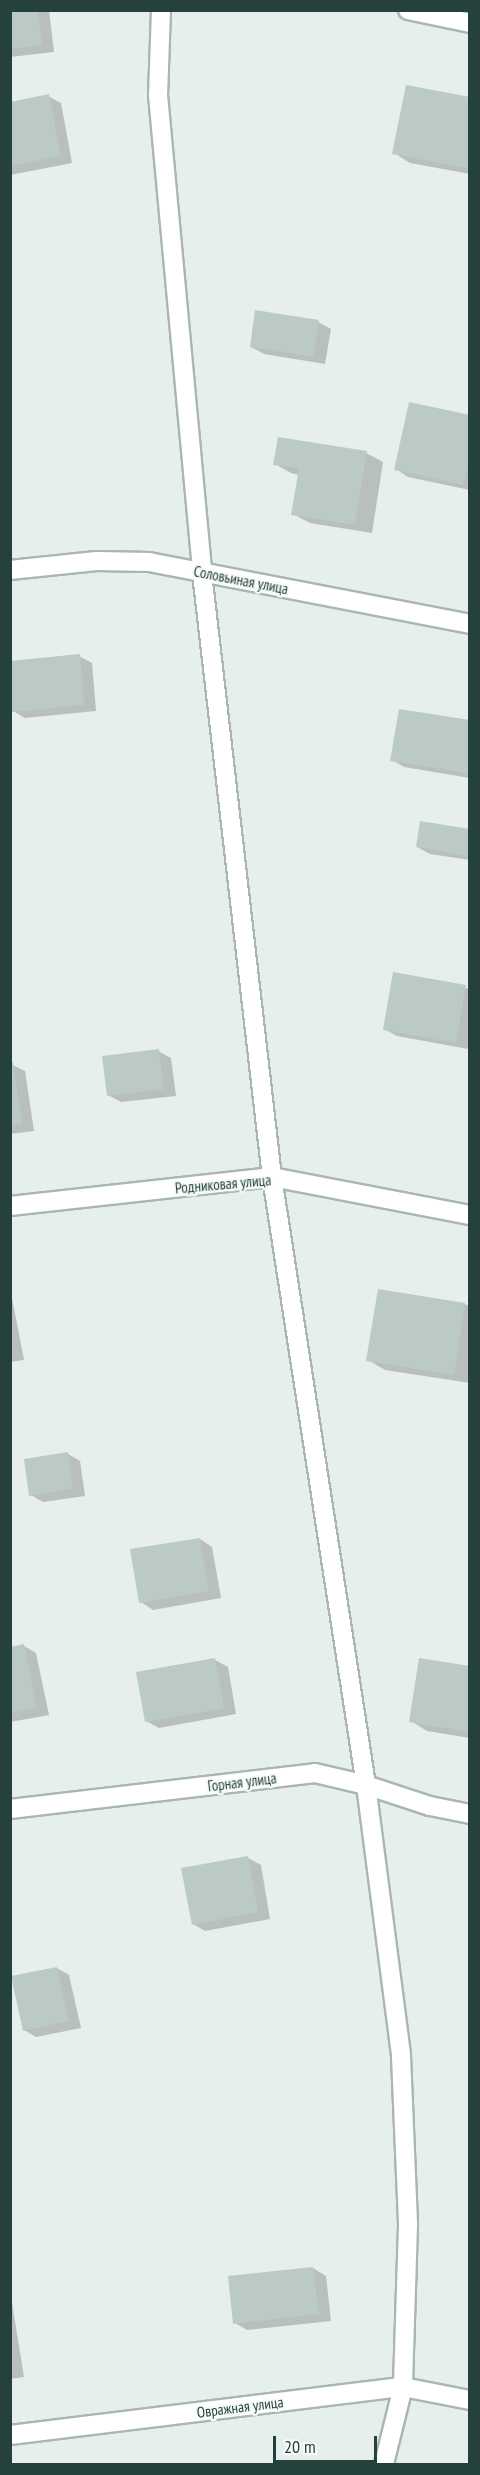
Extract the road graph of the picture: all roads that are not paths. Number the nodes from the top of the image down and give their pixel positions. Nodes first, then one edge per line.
1 (161, 10) edge
2 (408, 10) edge
3 (470, 23) edge
4 (10, 570) edge
5 (202, 573) junction
6 (470, 624) edge
7 (272, 1177) junction
8 (10, 1206) edge
9 (470, 1215) edge
10 (366, 1785) junction
11 (10, 1809) edge
12 (470, 1814) edge
13 (403, 2387) junction
14 (470, 2400) edge
15 (10, 2435) edge
16 (384, 2464) edge

1 - 5 street
2 - 3 street
4 - 5 street, Соловьиная улица
5 - 6 street, Соловьиная улица
5 - 7 street
7 - 8 street, Родниковая улица
7 - 9 street, Родниковая улица
7 - 10 street
10 - 11 street, Горная улица
10 - 12 street, Горная улица
10 - 13 street
13 - 14 street, Овражная улица
13 - 15 street, Овражная улица
13 - 16 street

